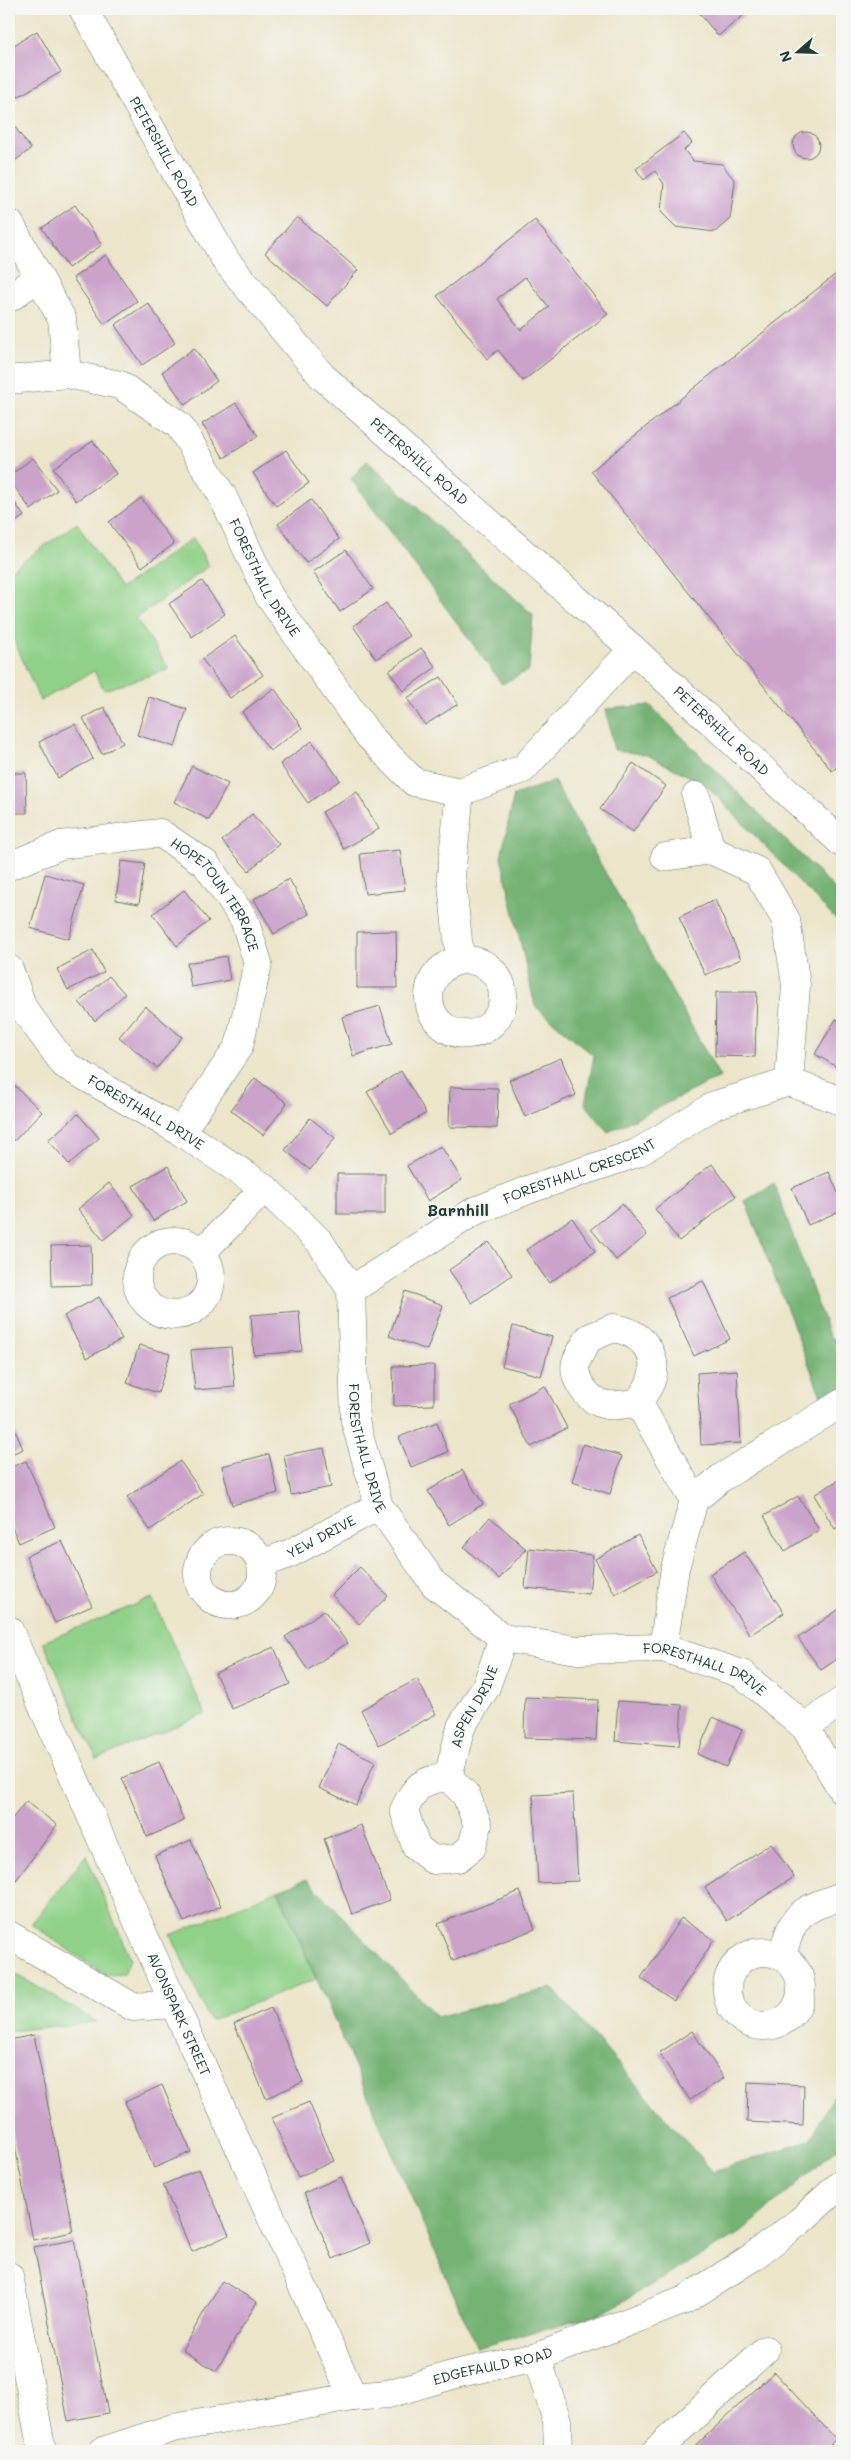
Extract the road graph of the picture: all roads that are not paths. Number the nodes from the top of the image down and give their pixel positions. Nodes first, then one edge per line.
1 (83, 9) edge
2 (10, 224) dead end
3 (39, 277) junction
4 (9, 298) edge
5 (66, 374) junction
6 (9, 380) edge
7 (632, 649) junction
8 (460, 792) junction
9 (696, 796) dead end
10 (842, 843) edge
11 (711, 850) junction
12 (665, 857) dead end
13 (9, 866) edge
14 (460, 960) dead end
15 (9, 969) edge
16 (789, 1082) junction
17 (842, 1101) edge
18 (181, 1132) junction
19 (265, 1188) junction
20 (202, 1252) dead end
21 (351, 1290) junction
22 (638, 1402) dead end
23 (842, 1404) edge
24 (694, 1500) junction
25 (379, 1506) junction
26 (261, 1564) dead end
27 (9, 1630) edge
28 (503, 1638) junction
29 (663, 1648) junction
30 (842, 1701) edge
31 (804, 1727) junction
32 (448, 1777) dead end
33 (842, 1790) edge
34 (842, 1896) edge
35 (9, 1935) edge
36 (782, 1956) dead end
37 (174, 2004) junction
38 (842, 2183) edge
39 (9, 2276) edge
40 (765, 2350) dead end
41 (537, 2357) junction
42 (354, 2397) junction
43 (42, 2451) edge
44 (103, 2451) edge
45 (558, 2451) edge
46 (656, 2451) edge

1 - 7 street, PETERSHILL ROAD
2 - 3 street
3 - 4 street
3 - 5 street
5 - 6 street, FORESTHALL DRIVE
5 - 8 street, FORESTHALL DRIVE
7 - 8 street
7 - 10 street, PETERSHILL ROAD
8 - 14 street
9 - 11 street
11 - 12 street
11 - 16 street
13 - 18 street, HOPETOUN TERRACE
15 - 18 street, FORESTHALL DRIVE
16 - 17 street
16 - 21 street, FORESTHALL CRESCENT
18 - 19 street, FORESTHALL DRIVE
19 - 20 street
19 - 21 street, FORESTHALL DRIVE
21 - 25 street, FORESTHALL DRIVE
22 - 24 street
23 - 24 street
24 - 29 street
25 - 26 street, YEW DRIVE
25 - 28 street, FORESTHALL DRIVE
27 - 37 street, AVONSPARK STREET
28 - 29 street, FORESTHALL DRIVE
28 - 32 street, ASPEN DRIVE
29 - 31 street, FORESTHALL DRIVE
30 - 31 street
31 - 33 street, FORESTHALL DRIVE
34 - 36 street
35 - 37 street
37 - 42 street, AVONSPARK STREET
38 - 41 street, EDGEFAULD ROAD
39 - 43 street
40 - 46 street
41 - 42 street, EDGEFAULD ROAD
41 - 45 street
42 - 44 street, EDGEFAULD ROAD

